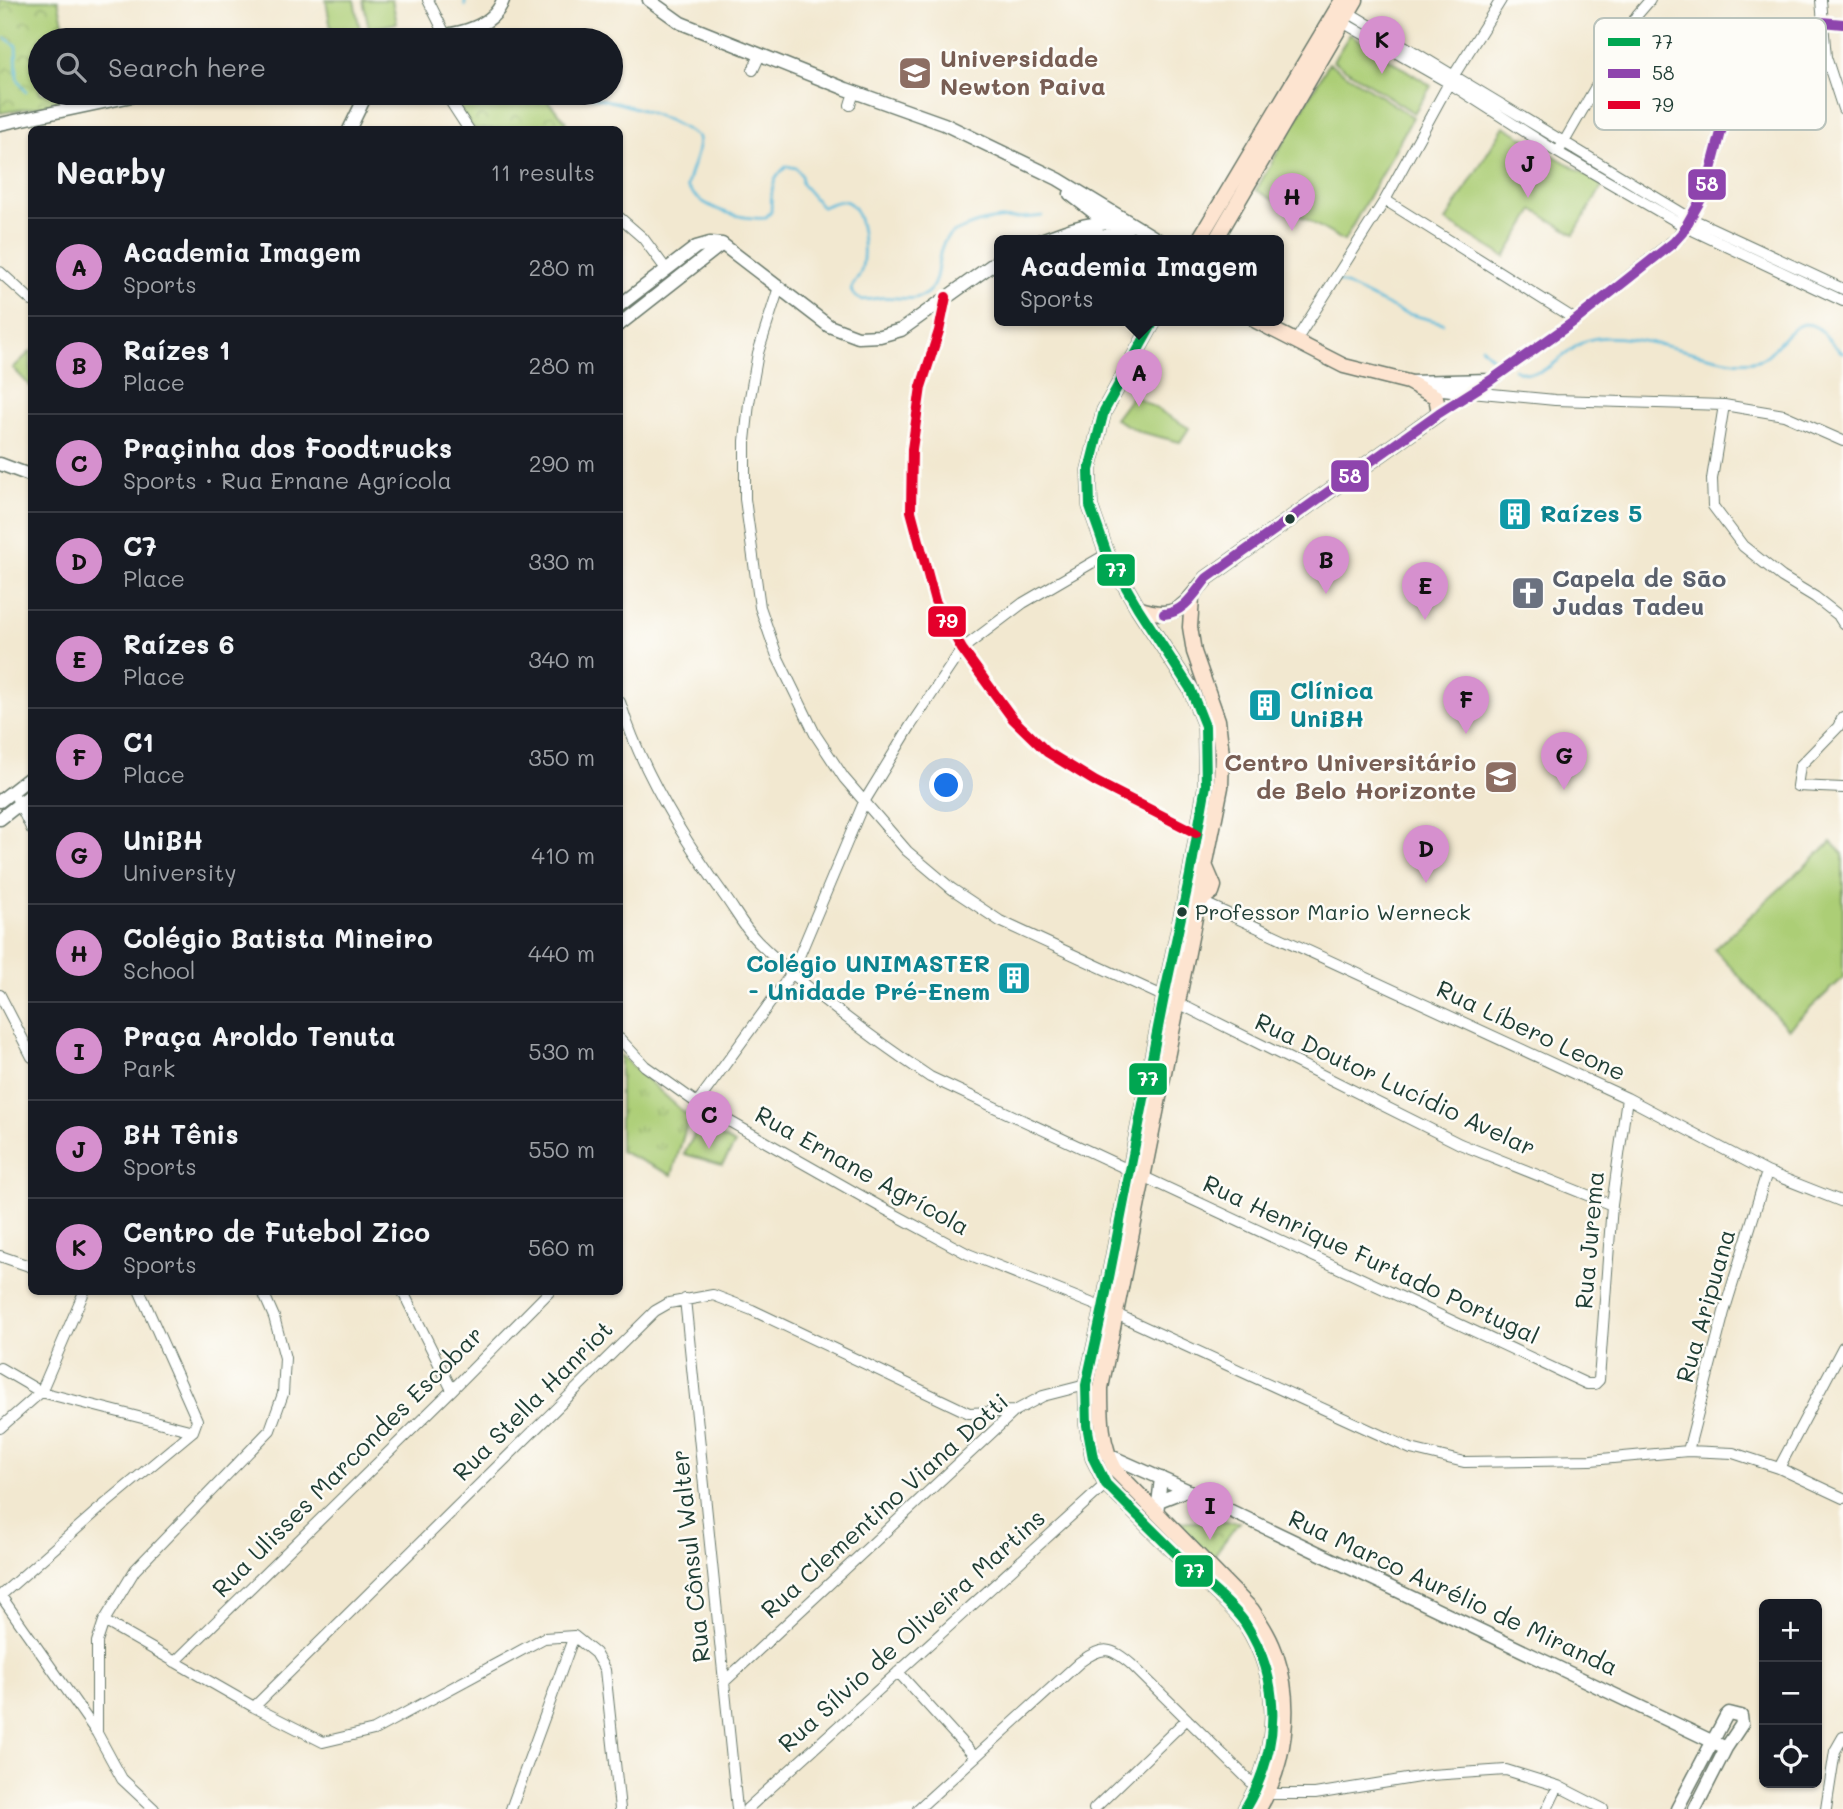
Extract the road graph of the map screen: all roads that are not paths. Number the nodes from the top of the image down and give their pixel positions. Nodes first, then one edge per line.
1 (428, 0) edge
2 (503, 0) edge
3 (649, 0) edge
4 (1501, 0) edge
5 (1650, 0) edge
6 (1821, 0) edge
7 (1342, 8) edge
8 (1635, 18) edge
9 (1822, 18) edge
10 (442, 28) edge
11 (470, 28) edge
12 (760, 55) junction
13 (1826, 57) edge
14 (753, 70) dead end
15 (1451, 79) junction
16 (1594, 89) edge
17 (89, 105) edge
18 (361, 105) edge
19 (453, 105) edge
20 (1843, 109) edge
21 (0, 124) edge
22 (351, 126) edge
23 (466, 126) edge
24 (1722, 130) edge
25 (1560, 148) junction
26 (1058, 180) junction
27 (1073, 197) junction
28 (1385, 200) junction
29 (623, 221) edge
30 (1105, 222) junction
31 (1688, 222) junction
32 (1076, 227) junction
33 (1148, 233) junction
34 (1055, 235) joint
35 (1099, 235) edge
36 (1123, 235) edge
37 (1151, 235) edge
38 (1202, 235) edge
39 (1218, 235) edge
40 (722, 244) junction
41 (994, 264) edge
42 (666, 269) junction
43 (0, 272) edge
44 (779, 287) junction
45 (1843, 289) edge
46 (28, 297) edge
47 (946, 298) junction
48 (1843, 301) edge
49 (623, 304) edge
50 (924, 314) junction
51 (1576, 320) junction
52 (623, 322) edge
53 (1151, 326) edge
54 (1265, 326) edge
55 (939, 331) junction
56 (1295, 342) junction
57 (1490, 380) junction
58 (1413, 384) junction
59 (1471, 392) junction
60 (1724, 405) junction
61 (1439, 412) junction
62 (1843, 441) edge
63 (0, 464) edge
64 (28, 474) edge
65 (1107, 554) junction
66 (1192, 598) junction
67 (1138, 608) junction
68 (1843, 623) edge
69 (962, 649) junction
70 (623, 712) edge
71 (1843, 717) edge
72 (28, 779) edge
73 (1843, 789) edge
74 (13, 790) junction
75 (28, 797) edge
76 (0, 801) edge
77 (864, 802) junction
78 (19, 804) junction
79 (0, 818) edge
80 (28, 822) edge
81 (1196, 832) junction
82 (1190, 875) junction
83 (1200, 901) junction
84 (792, 973) junction
85 (0, 995) edge
86 (1164, 996) junction
87 (1178, 1003) junction
88 (0, 1016) edge
89 (13, 1018) junction
90 (623, 1041) edge
91 (28, 1049) edge
92 (1627, 1098) junction
93 (697, 1102) junction
94 (1767, 1172) junction
95 (1137, 1174) junction
96 (1843, 1202) edge
97 (1612, 1205) junction
98 (0, 1256) edge
99 (28, 1266) edge
100 (83, 1295) edge
101 (140, 1295) edge
102 (263, 1295) edge
103 (404, 1295) edge
104 (546, 1295) edge
105 (685, 1298) junction
106 (1103, 1308) junction
107 (1116, 1316) junction
108 (1843, 1347) edge
109 (0, 1368) edge
110 (1595, 1384) joint
111 (1086, 1385) junction
112 (452, 1390) junction
113 (41, 1392) junction
114 (1016, 1411) junction
115 (0, 1427) edge
116 (194, 1431) junction
117 (1688, 1451) junction
118 (1106, 1454) junction
119 (1779, 1468) junction
120 (1161, 1478) junction
121 (1106, 1484) junction
122 (1187, 1490) junction
123 (1843, 1498) edge
124 (1158, 1507) junction
125 (1133, 1511) junction
126 (0, 1596) edge
127 (104, 1621) junction
128 (574, 1636) junction
129 (175, 1661) junction
130 (898, 1672) junction
131 (725, 1681) junction
132 (254, 1707) junction
133 (1187, 1720) junction
134 (97, 1733) junction
135 (1843, 1737) edge
136 (1712, 1740) junction
137 (1726, 1748) junction
138 (975, 1757) junction
139 (1558, 1786) junction
140 (1262, 1791) junction
141 (154, 1809) edge
142 (511, 1809) edge
143 (620, 1809) edge
144 (737, 1809) edge
145 (747, 1809) edge
146 (919, 1809) edge
147 (1094, 1809) edge
148 (1245, 1809) edge
149 (1259, 1809) edge
150 (1547, 1809) edge
151 (1603, 1809) edge
152 (1677, 1809) edge
153 (1695, 1809) edge
154 (1826, 1809) edge

1 - 10 street
2 - 11 street
3 - 12 street
4 - 15 street
5 - 8 street
6 - 9 street
7 - 15 street
7 - 38 main road
7 - 39 main road
12 - 14 street
12 - 26 street
13 - 20 street
15 - 25 street
15 - 28 street
16 - 25 street
17 - 21 street
18 - 22 street
19 - 23 street
24 - 31 street
25 - 31 street
26 - 27 street
26 - 33 street
27 - 30 street
27 - 32 street
28 - 51 street
28 - 56 street
29 - 42 street
30 - 32 street
30 - 33 street
30 - 36 street
31 - 45 street
31 - 48 street
31 - 51 street
32 - 34 street
33 - 37 street
34 - 35 street
40 - 42 street
40 - 44 street
40 - 52 street
41 - 47 street
42 - 49 street
43 - 46 street
44 - 50 street
44 - 77 street, Rua Doutor Lucídio Avelar
47 - 50 street
47 - 55 street
50 - 55 street
51 - 57 street
53 - 65 main road
54 - 56 main road
55 - 69 street
56 - 58 main road
57 - 58 street
57 - 59 street
58 - 59 street
58 - 61 main road
59 - 60 street
59 - 61 street
60 - 62 street
60 - 68 street
61 - 66 main road
63 - 64 street
65 - 67 main road
65 - 69 street
66 - 67 main road
66 - 83 main road
67 - 81 main road
69 - 77 street
69 - 81 street
70 - 84 street, Rua Henrique Furtado Portugal
71 - 73 street
72 - 74 street
74 - 76 street
74 - 78 street
75 - 78 street
77 - 84 street
77 - 86 street, Rua Doutor Lucídio Avelar
78 - 79 street
78 - 80 street
81 - 82 main road
82 - 83 main road
82 - 86 main road
83 - 87 main road
83 - 92 street, Rua Líbero Leone
84 - 93 street
84 - 95 street, Rua Henrique Furtado Portugal
85 - 89 street
86 - 87 street, Rua Doutor Lucídio Avelar
86 - 95 main road
87 - 95 main road
87 - 97 street, Rua Doutor Lucídio Avelar
88 - 89 street
89 - 91 street
90 - 93 street, Rua Ernane Agrícola
92 - 94 street, Rua Líbero Leone
92 - 97 street, Rua Jurema
93 - 106 street, Rua Ernane Agrícola
94 - 96 street, Rua Líbero Leone
94 - 117 street, Rua Aripuana
95 - 106 main road
95 - 107 main road
95 - 110 street, Rua Henrique Furtado Portugal
97 - 110 street, Rua Jurema
98 - 99 street
100 - 113 street
101 - 116 street
102 - 127 street
103 - 112 street
104 - 112 street, Rua Ulisses Marcondes Escobar
105 - 114 street, Rua Stella Hanriot
105 - 131 street, Rua Cônsul Walter
105 - 132 street, Rua Stella Hanriot
106 - 107 street, Rua Ernane Agrícola
106 - 111 main road
107 - 117 street, Rua Ernane Agrícola
107 - 118 main road
108 - 119 street
109 - 113 street
111 - 114 street, Rua Clementino Viana Dotti
111 - 121 main road
112 - 129 street, Rua Ulisses Marcondes Escobar
113 - 115 street
113 - 116 street
114 - 131 street, Rua Clementino Viana Dotti
116 - 126 street
117 - 119 street, Rua Ernane Agrícola
118 - 120 street, Rua Marco Aurélio de Miranda
118 - 124 main road
119 - 123 street, Rua Ernane Agrícola
120 - 122 street, Rua Marco Aurélio de Miranda
120 - 124 street
121 - 125 main road
121 - 130 street, Rua Sílvio de Oliveira Martins
122 - 124 street
122 - 136 street, Rua Marco Aurélio de Miranda
124 - 125 main road
124 - 140 main road
125 - 140 main road
126 - 134 street
127 - 129 street
127 - 134 street
128 - 132 street
128 - 142 street
128 - 143 street
129 - 132 street
130 - 138 street
130 - 145 street, Rua Sílvio de Oliveira Martins
131 - 144 street, Rua Cônsul Walter
133 - 138 street
133 - 140 street
133 - 147 street
134 - 141 street
135 - 154 street
136 - 137 street, Rua Marco Aurélio de Miranda
136 - 137 street
136 - 152 street
137 - 153 street
138 - 146 street
139 - 140 street
139 - 150 street
139 - 151 street
140 - 148 main road
140 - 149 main road

